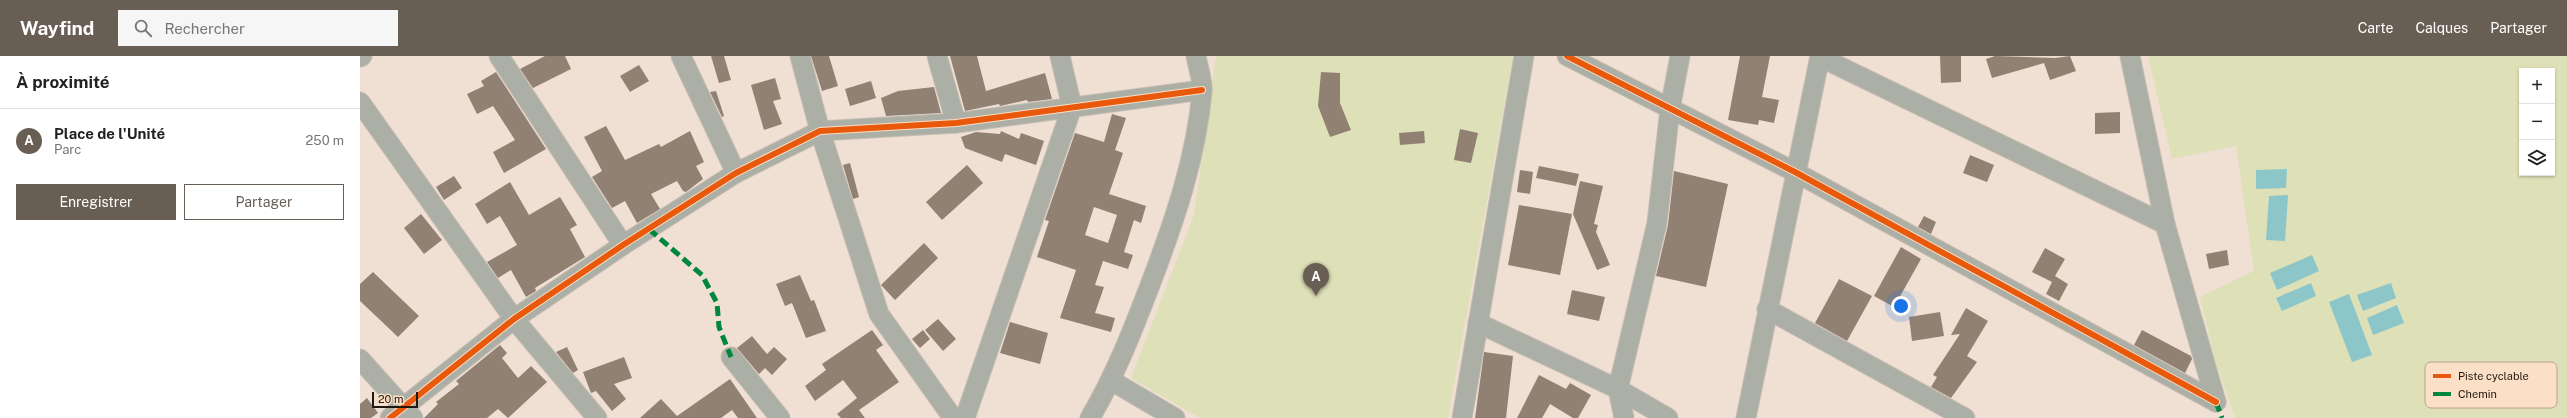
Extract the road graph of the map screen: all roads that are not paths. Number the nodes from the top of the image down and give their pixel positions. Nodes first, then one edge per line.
1 (499, 56) edge
2 (681, 56) edge
3 (800, 56) edge
4 (938, 56) edge
5 (1060, 56) edge
6 (1196, 56) edge
7 (1524, 56) edge
8 (1567, 56) edge
9 (1680, 56) edge
10 (2130, 56) edge
11 (1820, 57) edge
12 (1202, 90) junction
13 (360, 102) edge
14 (1072, 107) junction
15 (1670, 109) junction
16 (956, 124) junction
17 (820, 131) junction
18 (1795, 172) junction
19 (736, 173) junction
20 (2165, 224) junction
21 (623, 245) junction
22 (1767, 309) junction
23 (514, 319) junction
24 (1478, 323) junction
25 (731, 357) dead end
26 (360, 359) edge
27 (1112, 381) junction
28 (1618, 389) junction
29 (402, 414) edge
30 (597, 418) edge
31 (780, 418) edge
32 (953, 418) edge
33 (965, 418) edge
34 (1090, 418) edge
35 (1175, 418) edge
36 (1462, 418) edge
37 (1624, 418) edge
38 (1668, 418) edge
39 (1746, 418) edge
40 (1965, 418) edge

1 - 21 street
2 - 19 street
3 - 17 street
4 - 16 street
5 - 14 street
6 - 12 street
7 - 24 street
8 - 15 street
9 - 15 street
10 - 20 street
11 - 18 street
11 - 20 street
12 - 14 street
12 - 27 street
13 - 23 street
14 - 16 street
14 - 33 street
15 - 18 street
15 - 28 street
16 - 17 street
17 - 19 street
17 - 32 street
18 - 20 street
18 - 22 street
19 - 21 street
21 - 23 street
22 - 39 street
22 - 40 street
23 - 29 street
23 - 30 street
24 - 28 street
24 - 36 street
25 - 31 street
26 - 29 street
27 - 34 street
27 - 35 street
28 - 37 street
28 - 38 street

